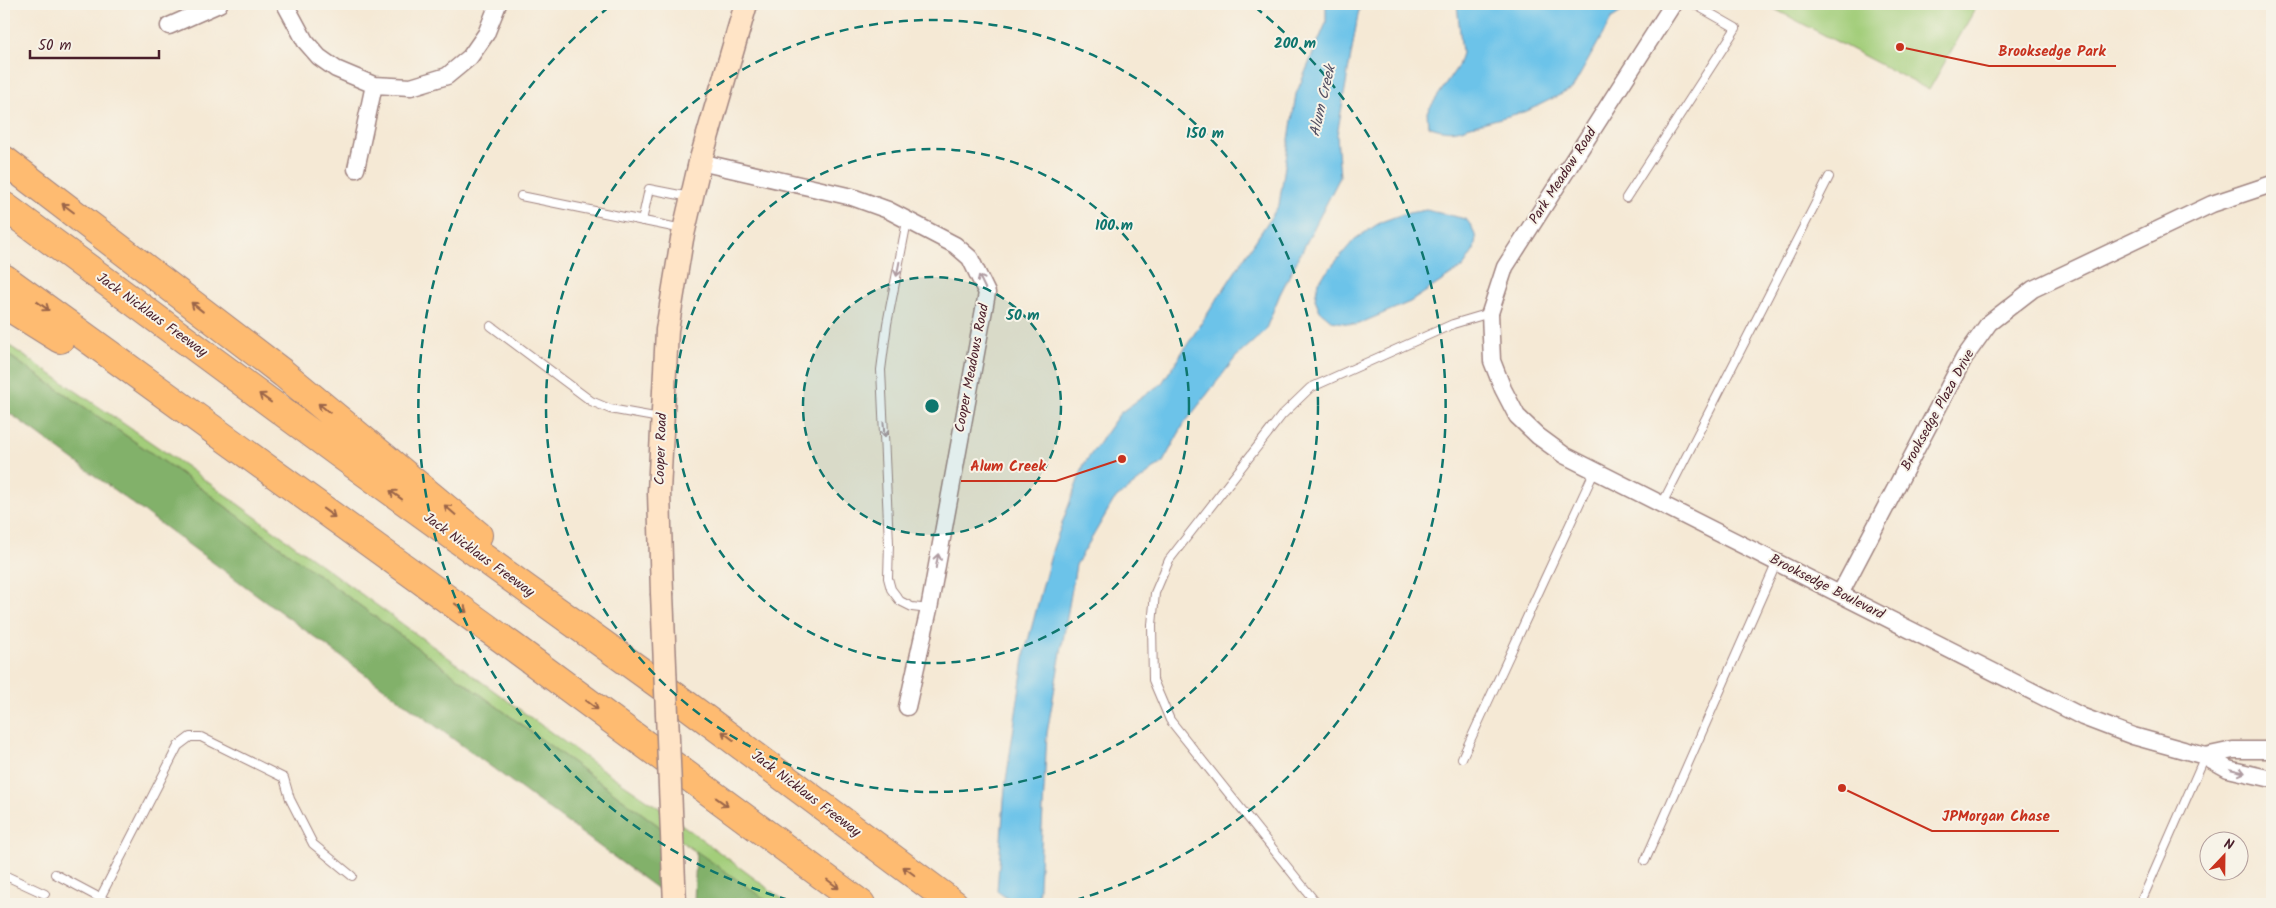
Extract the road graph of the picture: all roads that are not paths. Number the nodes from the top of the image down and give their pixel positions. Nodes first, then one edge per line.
1 (219, 4) edge
2 (285, 4) edge
3 (498, 4) edge
4 (746, 4) edge
5 (1674, 4) edge
6 (1694, 4) edge
7 (169, 26) dead end
8 (374, 85) junction
9 (4, 160) edge
10 (700, 162) junction
11 (356, 169) dead end
12 (1829, 177) dead end
13 (2272, 184) edge
14 (521, 196) dead end
15 (692, 198) junction
16 (1626, 198) dead end
17 (4, 206) edge
18 (642, 221) junction
19 (907, 221) junction
20 (685, 230) junction
21 (4, 278) edge
22 (4, 304) edge
23 (1490, 313) junction
24 (491, 326) dead end
25 (1492, 361) joint
26 (662, 418) junction
27 (1594, 470) junction
28 (290, 484) junction
29 (1662, 504) junction
30 (1777, 562) junction
31 (1840, 594) junction
32 (929, 609) junction
33 (592, 636) junction
34 (907, 707) dead end
35 (2272, 750) edge
36 (2206, 756) junction
37 (1462, 758) dead end
38 (2272, 779) edge
39 (1646, 861) dead end
40 (55, 874) dead end
41 (4, 875) edge
42 (352, 876) dead end
43 (45, 894) dead end
44 (98, 901) edge
45 (951, 902) edge
46 (112, 904) edge
47 (675, 904) edge
48 (861, 904) edge
49 (1317, 904) edge
50 (2140, 904) edge

1 - 7 street
2 - 8 street
3 - 8 street
4 - 10 street, Cooper Road
5 - 23 street, Park Meadow Road
6 - 16 lane
8 - 11 street
33 -> 9 highway
10 - 15 street, Cooper Road
10 - 19 street, Cooper Meadows Road
12 - 29 lane
13 - 31 street, Brooksedge Plaza Drive
14 - 18 lane
15 - 18 lane
15 - 20 street, Cooper Road
33 -> 17 highway, Jack Nicklaus Freeway
18 - 20 lane
19 -> 32 lane
32 -> 19 street, Cooper Meadows Road
20 - 26 street, Cooper Road
21 -> 28 highway
22 - 28 highway
23 - 25 street, Park Meadow Road
23 - 49 lane
24 - 26 lane
25 - 27 street, Brooksedge Boulevard
26 - 47 street, Cooper Road, bridge
27 - 29 street, Brooksedge Boulevard
27 - 37 lane
28 -> 48 highway
29 - 30 street, Brooksedge Boulevard
30 - 31 street, Brooksedge Boulevard
30 - 39 lane
31 - 36 street, Brooksedge Boulevard
32 - 34 street, Cooper Meadows Road
45 -> 33 highway, Jack Nicklaus Freeway
35 - 36 street, Brooksedge Boulevard
36 -> 38 street, Brooksedge Boulevard
36 - 50 lane
40 - 44 lane
41 - 43 lane
42 - 44 lane
44 - 46 lane

